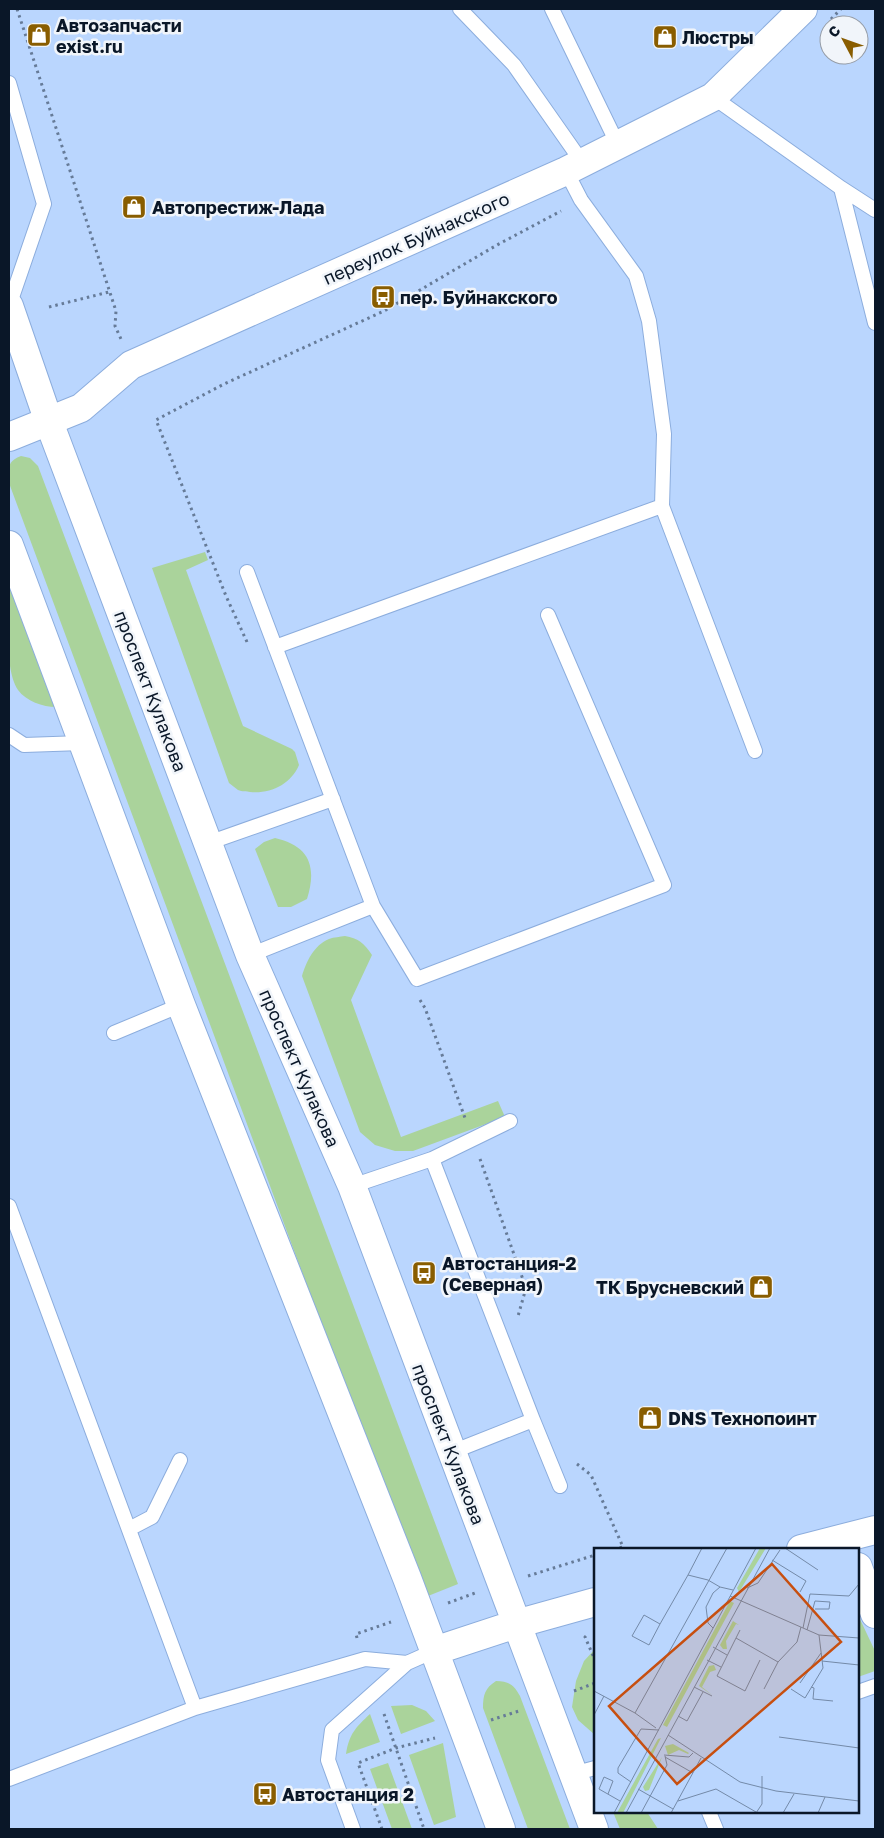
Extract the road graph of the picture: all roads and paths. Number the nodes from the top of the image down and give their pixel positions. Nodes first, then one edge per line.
1 (17, 9) edge
2 (460, 9) edge
3 (552, 9) edge
4 (803, 9) edge
5 (9, 82) edge
6 (713, 97) junction
7 (618, 145) junction
8 (574, 167) junction
9 (841, 188) junction
10 (581, 200) junction
11 (875, 210) edge
12 (110, 292) junction
13 (9, 306) edge
14 (49, 307) dead end
15 (875, 323) edge
16 (131, 366) junction
17 (49, 422) junction
18 (9, 437) edge
19 (662, 506) junction
20 (9, 545) edge
21 (247, 572) dead end
22 (548, 615) dead end
23 (275, 647) junction
24 (251, 650) dead end
25 (9, 735) edge
26 (82, 743) junction
27 (755, 751) dead end
28 (333, 799) junction
29 (208, 843) junction
30 (373, 906) junction
31 (250, 955) junction
32 (417, 994) dead end
33 (181, 1005) junction
34 (114, 1033) dead end
35 (510, 1121) dead end
36 (472, 1140) junction
37 (432, 1159) junction
38 (352, 1186) junction
39 (9, 1206) edge
40 (516, 1323) dead end
41 (533, 1420) junction
42 (452, 1452) junction
43 (180, 1460) dead end
44 (571, 1460) dead end
45 (560, 1486) dead end
46 (129, 1529) junction
47 (875, 1530) edge
48 (849, 1543) edge
49 (618, 1548) edge
50 (809, 1548) edge
51 (594, 1555) edge
52 (859, 1569) edge
53 (520, 1579) dead end
54 (477, 1593) dead end
55 (594, 1602) edge
56 (440, 1606) dead end
57 (875, 1614) edge
58 (391, 1622) dead end
59 (516, 1624) junction
60 (585, 1637) dead end
61 (434, 1651) junction
62 (594, 1658) edge
63 (365, 1659) junction
64 (407, 1663) junction
65 (875, 1686) edge
66 (376, 1690) junction
67 (859, 1692) edge
68 (194, 1708) junction
69 (358, 1763) dead end
70 (584, 1771) edge
71 (9, 1779) edge
72 (709, 1813) edge
73 (352, 1829) edge
74 (382, 1829) edge
75 (424, 1829) edge
76 (501, 1829) edge
77 (594, 1829) edge
78 (716, 1829) edge

1 - 12 path
2 - 8 lane
3 - 7 lane
4 - 6 main road, переулок Буйнакского
5 - 13 lane
6 - 7 main road, переулок Буйнакского
6 - 9 lane
7 - 8 main road, переулок Буйнакского
8 - 10 lane
8 - 16 main road, переулок Буйнакского
9 - 11 lane
9 - 15 lane
10 - 19 lane
10 - 24 path
12 - 14 path
12 - 16 path
13 - 17 main road, проспект Кулакова
16 - 17 main road, переулок Буйнакского
17 - 18 main road, переулок Буйнакского
17 - 29 main road, проспект Кулакова
19 - 23 lane
19 - 27 lane
20 - 26 main road
21 - 23 lane
22 - 30 lane
23 - 28 lane
25 - 26 lane
26 - 33 main road
28 - 29 lane
28 - 30 lane
29 - 31 main road, проспект Кулакова
30 - 31 lane
31 - 38 main road, проспект Кулакова
32 - 36 path
33 - 34 lane
33 - 61 main road
35 - 36 lane
36 - 37 lane
36 - 40 path
37 - 38 lane
37 - 41 lane
38 - 42 main road, проспект Кулакова
39 - 46 lane
41 - 42 lane
41 - 45 lane
42 - 59 main road, проспект Кулакова
43 - 46 lane
44 - 49 path
46 - 68 lane
47 - 48 main road
48 - 50 main road
51 - 53 path
52 - 57 main road
54 - 56 path
55 - 59 main road
58 - 63 path
59 - 61 main road
59 - 70 main road, проспект Кулакова
60 - 62 path
61 - 64 lane
61 - 76 main road
63 - 64 lane
63 - 68 lane
64 - 66 lane
65 - 67 lane
66 - 73 lane
66 - 75 path
68 - 71 lane
69 - 74 path
70 - 77 main road, проспект Кулакова
72 - 78 lane

